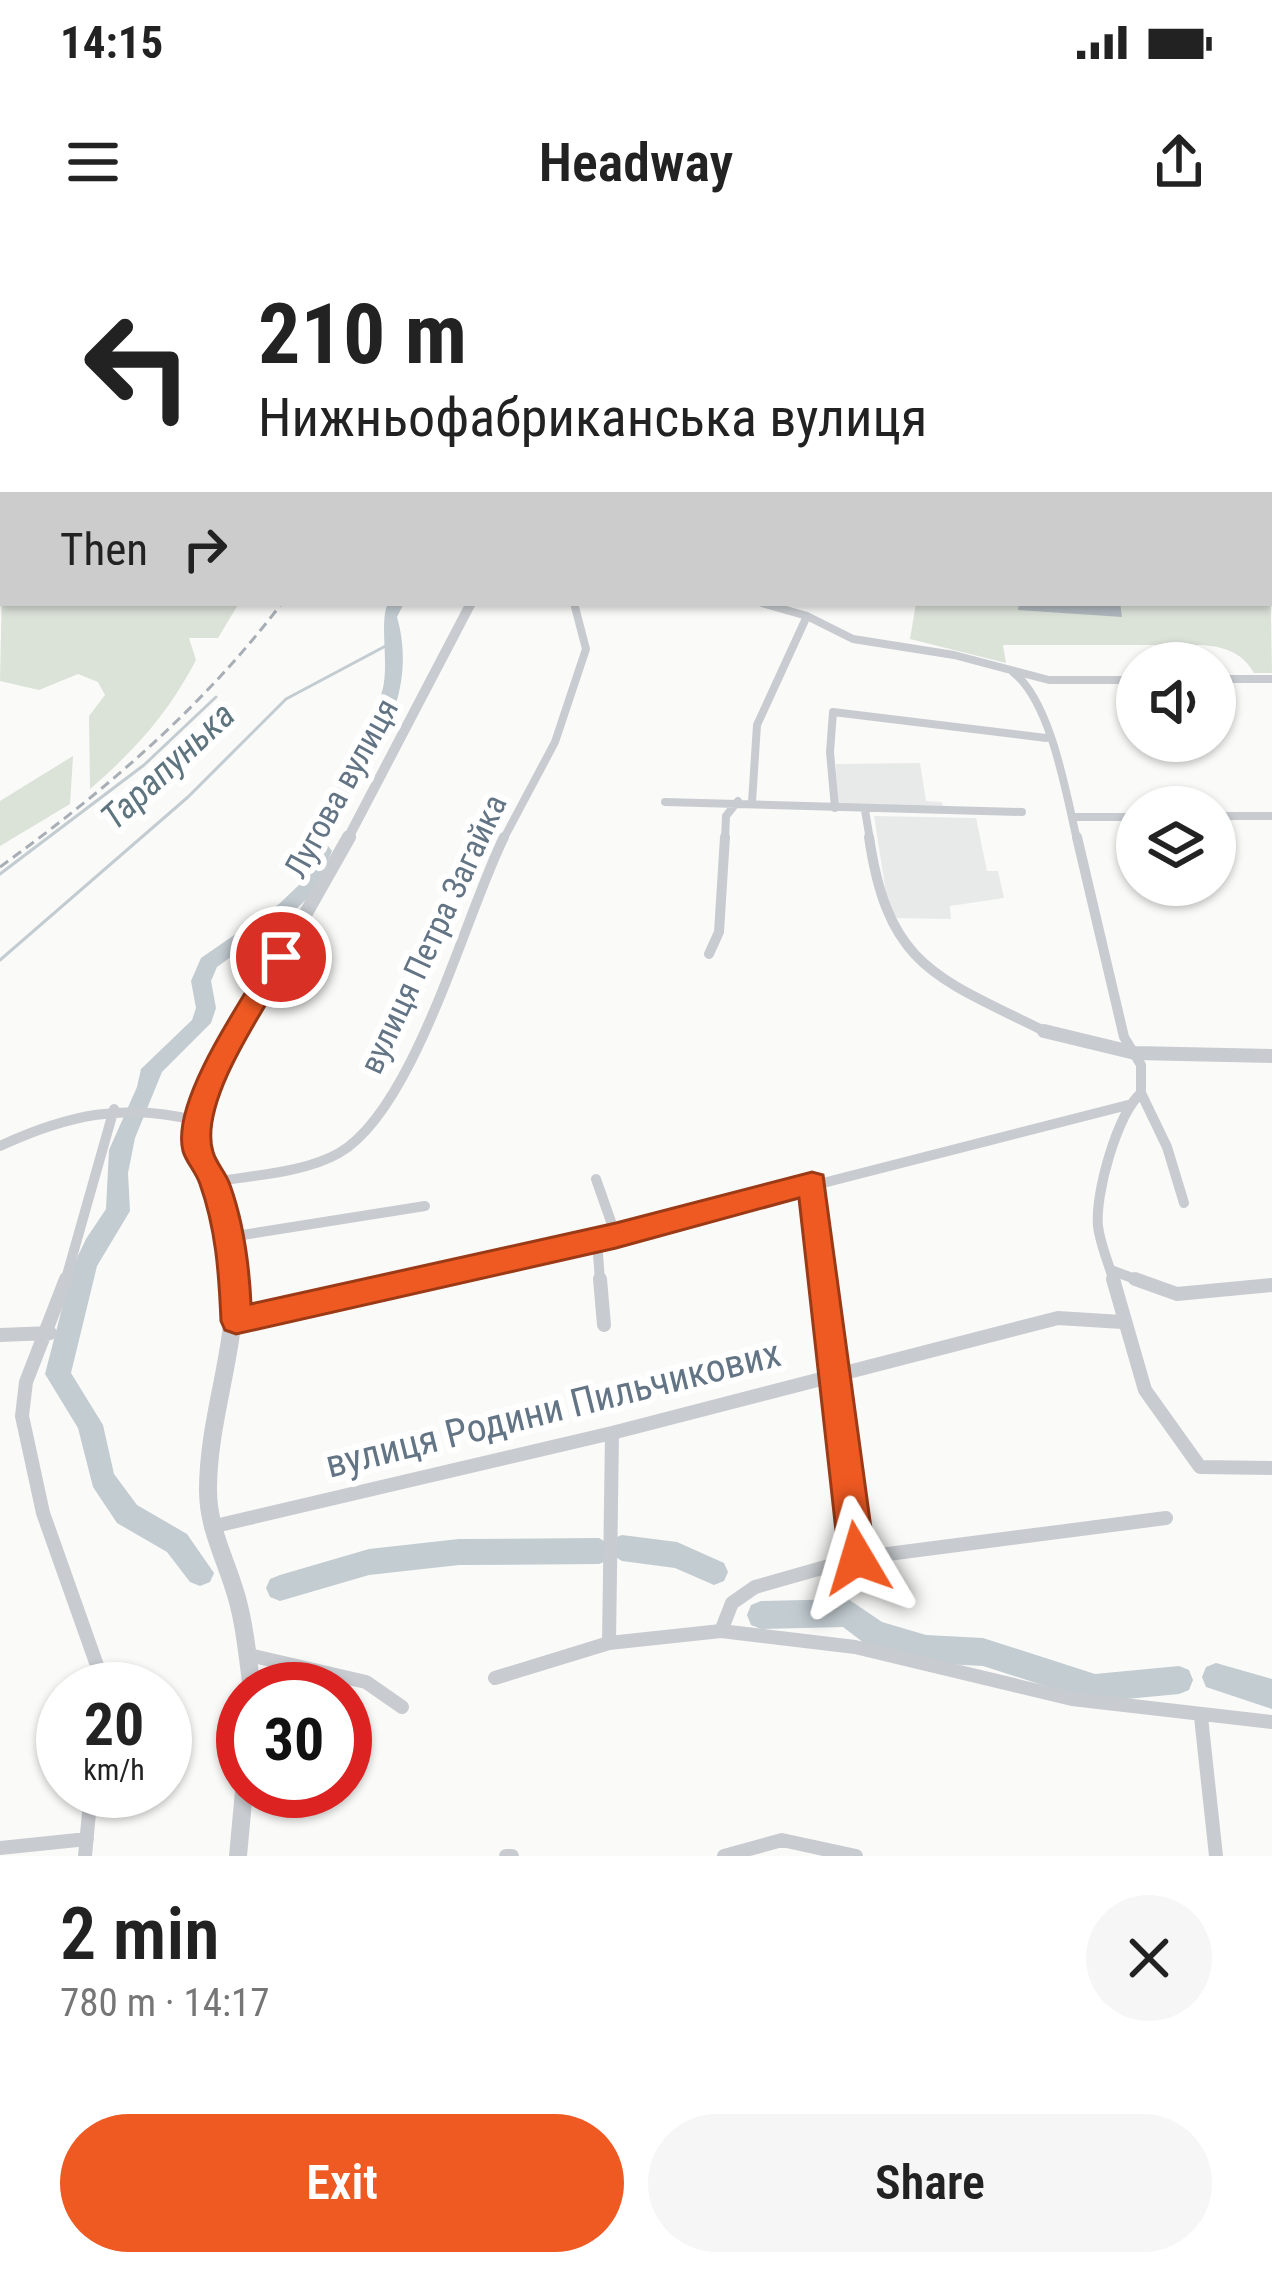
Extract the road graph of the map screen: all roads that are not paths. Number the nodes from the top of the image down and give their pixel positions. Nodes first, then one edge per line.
1 (470, 606) edge
2 (575, 606) edge
3 (772, 606) edge
4 (807, 616) junction
5 (1013, 672) junction
6 (1236, 679) edge
7 (1272, 679) edge
8 (1116, 680) edge
9 (1046, 737) junction
10 (738, 801) junction
11 (665, 802) dead end
12 (752, 802) junction
13 (835, 808) junction
14 (865, 811) junction
15 (1022, 812) dead end
16 (1236, 816) edge
17 (1272, 816) edge
18 (1072, 817) junction
19 (1116, 817) edge
20 (709, 954) dead end
21 (1043, 1031) joint
22 (1136, 1053) junction
23 (1272, 1056) edge
24 (1141, 1093) junction
25 (1127, 1105) junction
26 (114, 1109) junction
27 (198, 1120) junction
28 (0, 1146) edge
29 (596, 1179) dead end
30 (214, 1182) junction
31 (812, 1184) junction
32 (1184, 1203) dead end
33 (425, 1206) dead end
34 (616, 1235) junction
35 (230, 1237) junction
36 (597, 1239) junction
37 (1111, 1270) junction
38 (1272, 1285) edge
39 (236, 1321) junction
40 (1121, 1322) junction
41 (604, 1325) dead end
42 (50, 1333) junction
43 (0, 1335) edge
44 (835, 1374) junction
45 (612, 1433) junction
46 (1272, 1468) edge
47 (1166, 1518) dead end
48 (212, 1527) junction
49 (857, 1558) junction
50 (721, 1631) junction
51 (609, 1643) junction
52 (250, 1655) junction
53 (96, 1662) edge
54 (250, 1662) edge
55 (495, 1678) dead end
56 (402, 1707) dead end
57 (1202, 1717) junction
58 (1272, 1722) edge
59 (89, 1818) edge
60 (242, 1818) edge
61 (0, 1848) edge
62 (86, 1848) edge
63 (238, 1856) edge
64 (724, 1856) edge
65 (856, 1856) edge
66 (1216, 1856) edge

1 - 27 street, Лугова вулиця
2 - 30 street, вулиця Петра Загайка
3 - 4 street
4 - 5 street
4 - 12 street
5 - 8 street
5 - 9 street
6 - 7 street
9 - 13 street
9 - 18 street
10 - 11 street
10 - 12 street
10 - 20 street
12 - 13 street
13 - 14 street
14 - 15 street
14 - 21 street
16 - 17 street
18 - 19 street
18 - 22 street
21 - 22 street
22 - 23 street
22 - 24 street
24 - 25 street
24 - 32 street
25 - 31 street
25 - 37 street
26 - 27 street
26 - 28 street
26 - 42 street
27 - 30 street
29 - 34 street
30 - 35 street
31 - 34 street
31 - 44 street
33 - 35 street
34 - 36 street
35 - 39 street
36 - 39 street
36 - 41 street
37 - 38 street
37 - 40 street
39 - 48 street
40 - 44 street, вулиця Родини Пильчикових
40 - 46 street
42 - 43 street
42 - 53 street
44 - 45 street, вулиця Родини Пильчикових
44 - 49 street
45 - 48 street, вулиця Родини Пильчикових
45 - 51 street
47 - 49 street
48 - 52 street
49 - 50 street
50 - 51 street
50 - 57 street
51 - 55 street
52 - 54 street
52 - 56 street
57 - 58 street
57 - 66 street
59 - 62 street
60 - 63 street
61 - 62 street
64 - 65 street

